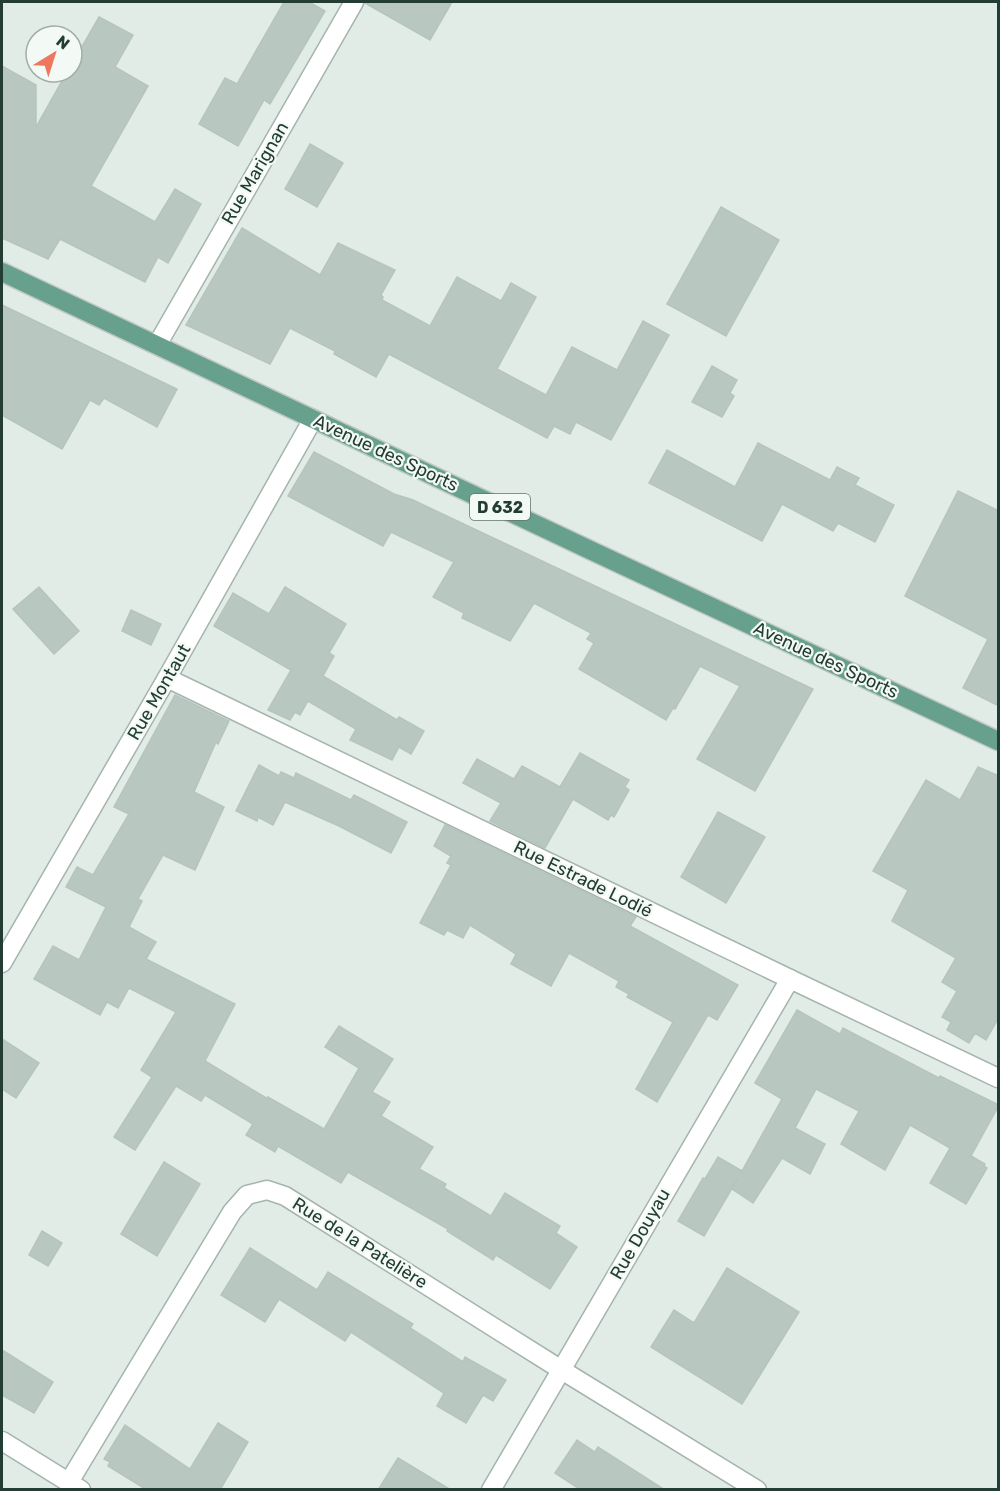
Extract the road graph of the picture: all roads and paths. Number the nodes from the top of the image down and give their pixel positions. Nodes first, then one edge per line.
1 (354, 2) edge
2 (2, 272) edge
3 (157, 345) junction
4 (313, 419) junction
5 (167, 678) junction
6 (999, 741) edge
7 (2, 963) edge
8 (790, 979) junction
9 (999, 1078) edge
10 (561, 1369) junction
11 (2, 1441) edge
12 (75, 1486) edge
13 (491, 1490) edge
14 (757, 1490) edge

1 - 3 street, Rue Marignan
2 - 3 main road, Avenue des Sports / D 632
3 - 4 main road, Avenue des Sports / D 632
4 - 5 street, Rue Montaut
4 - 6 main road, Avenue des Sports / D 632
5 - 7 street, Rue Montaut
5 - 8 street, Rue Estrade Lodié
8 - 9 street, Rue Estrade Lodié
8 - 10 street, Rue Douyau
10 - 12 street, Rue de la Patelière
10 - 13 street, Rue Douyau
10 - 14 street, Rue de la Patelière
11 - 12 street

